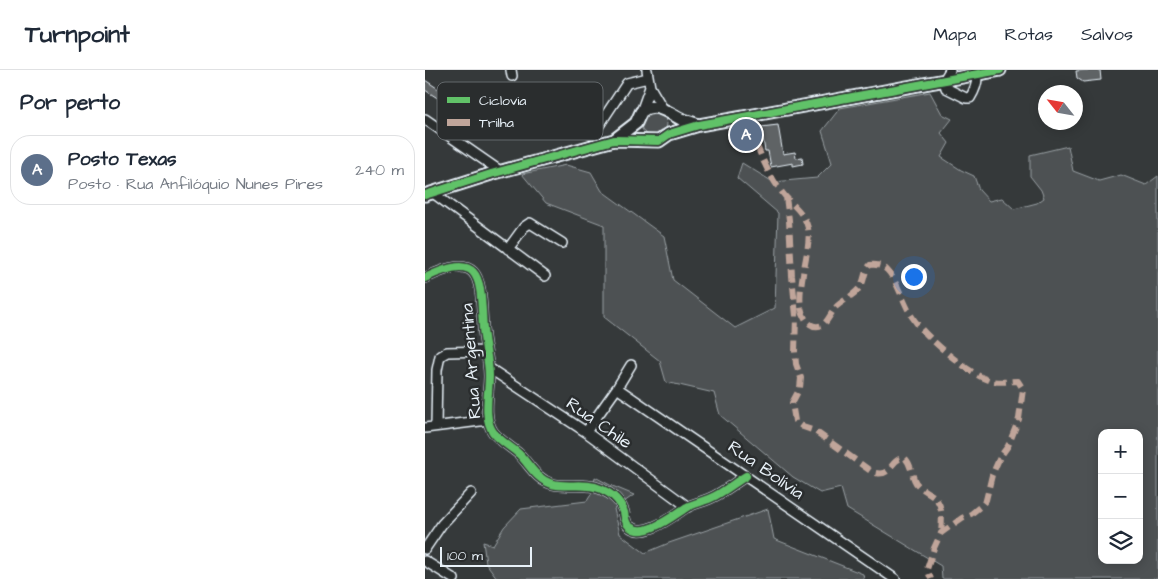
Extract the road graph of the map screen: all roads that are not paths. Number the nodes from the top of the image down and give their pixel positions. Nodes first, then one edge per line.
1 (1001, 70) edge
2 (977, 72) edge
3 (947, 75) edge
4 (648, 78) edge
5 (665, 110) junction
6 (639, 118) junction
7 (425, 119) edge
8 (603, 119) edge
9 (699, 125) junction
10 (437, 127) edge
11 (669, 134) junction
12 (455, 140) edge
13 (614, 140) junction
14 (646, 140) junction
15 (500, 171) junction
16 (429, 194) edge
17 (562, 243) dead end
18 (508, 249) junction
19 (545, 276) dead end
20 (425, 278) edge
21 (487, 351) junction
22 (631, 365) dead end
23 (489, 368) junction
24 (617, 388) junction
25 (488, 420) junction
26 (436, 426) junction
27 (425, 428) edge
28 (586, 432) junction
29 (746, 476) junction
30 (471, 493) dead end
31 (688, 506) junction
32 (425, 549) edge
33 (425, 561) edge
34 (454, 579) edge
35 (895, 579) edge

1 - 2 main road
2 - 3 main road
2 - 3 street
3 - 9 main road
4 - 5 street
4 - 6 street
4 - 8 street
5 - 6 main road
5 - 9 main road
5 - 11 main road
6 - 13 main road
6 - 14 main road
7 - 10 street
9 - 11 main road
11 - 14 main road
12 - 15 street
13 - 14 main road
13 - 15 main road
15 - 16 main road
16 - 18 street
17 - 18 street
18 - 19 street
20 - 21 street, Rua Argentina
21 - 23 street, Rua Argentina
21 - 26 street
22 - 24 street
23 - 25 street, Rua Argentina
23 - 28 street, Rua Chile
24 - 28 street
24 - 29 street, Rua Bolívia
25 - 26 street
25 - 31 street, Rua Argentina
26 - 27 street
28 - 31 street, Rua Chile
29 - 31 street, Rua Argentina
29 - 35 street, Rua Bolívia
30 - 32 street
33 - 34 street

